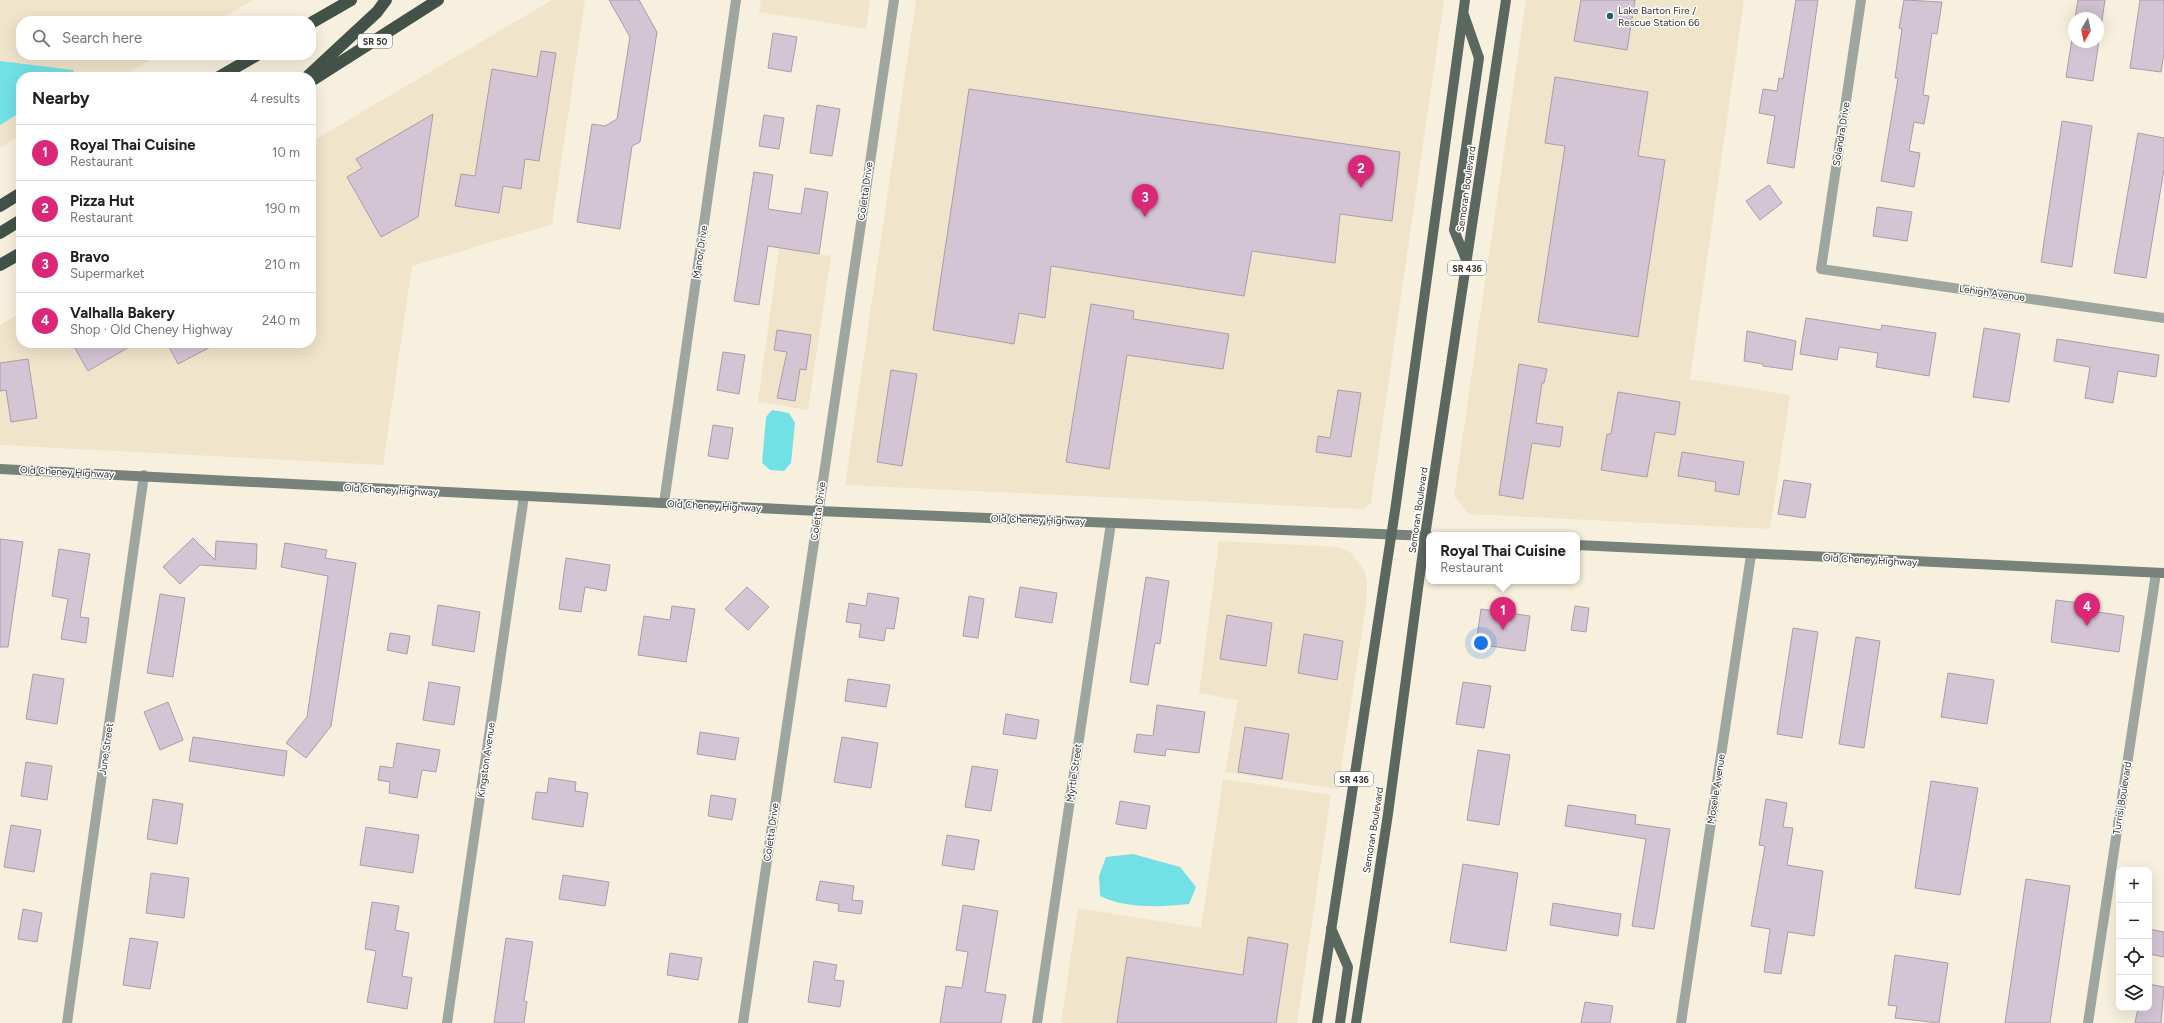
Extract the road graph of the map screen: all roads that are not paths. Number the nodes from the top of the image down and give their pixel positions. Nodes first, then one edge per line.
1 (351, 0) edge
2 (386, 0) edge
3 (438, 0) edge
4 (736, 0) edge
5 (894, 0) edge
6 (1466, 0) edge
7 (1506, 0) edge
8 (1861, 0) edge
9 (1464, 12) junction
10 (316, 20) edge
11 (248, 60) edge
12 (227, 72) edge
13 (312, 72) edge
14 (316, 78) edge
15 (16, 196) edge
16 (0, 206) edge
17 (16, 223) edge
18 (0, 233) edge
19 (16, 256) edge
20 (1467, 264) junction
21 (0, 265) edge
22 (1821, 269) joint
23 (2164, 318) edge
24 (0, 469) edge
25 (144, 475) junction
26 (524, 496) junction
27 (664, 503) junction
28 (818, 511) junction
29 (1111, 523) junction
30 (1428, 532) edge
31 (1391, 535) junction
32 (1426, 536) edge
33 (1426, 543) edge
34 (1580, 545) edge
35 (1751, 555) junction
36 (2160, 573) edge
37 (1331, 928) junction
38 (67, 1023) edge
39 (447, 1023) edge
40 (743, 1023) edge
41 (1037, 1023) edge
42 (1317, 1023) edge
43 (1340, 1023) edge
44 (1356, 1023) edge
45 (1681, 1023) edge
46 (2088, 1023) edge

1 - 10 highway
2 - 13 highway
3 - 14 highway, SR 50
4 - 27 street, Manor Drive
5 - 28 street, Coletta Drive
6 - 9 main road, SR 436
7 - 20 main road, Semoran Boulevard / SR 436
8 - 22 street, Solandra Drive
9 - 20 main road
9 - 31 main road, SR 436
11 - 12 highway
15 - 16 highway
17 - 18 highway
19 - 21 highway
20 - 30 main road, Semoran Boulevard / SR 436
22 - 23 street, Lehigh Avenue
24 - 25 street, Old Cheney Highway
25 - 26 street, Old Cheney Highway
25 - 38 street, June Street
26 - 27 street, Old Cheney Highway
26 - 39 street, Kingston Avenue
27 - 28 street, Old Cheney Highway
28 - 29 street, Old Cheney Highway
28 - 40 street, Coletta Drive
29 - 31 street, Old Cheney Highway
29 - 41 street, Myrtle Street
31 - 32 street, Old Cheney Highway
31 - 37 main road, SR 436
33 - 44 main road, Semoran Boulevard / SR 436
34 - 35 street, Old Cheney Highway
35 - 36 street, Old Cheney Highway
35 - 45 street, Moselle Avenue
36 - 46 street, Turrisi Boulevard
37 - 42 main road, SR 436
37 - 43 main road

